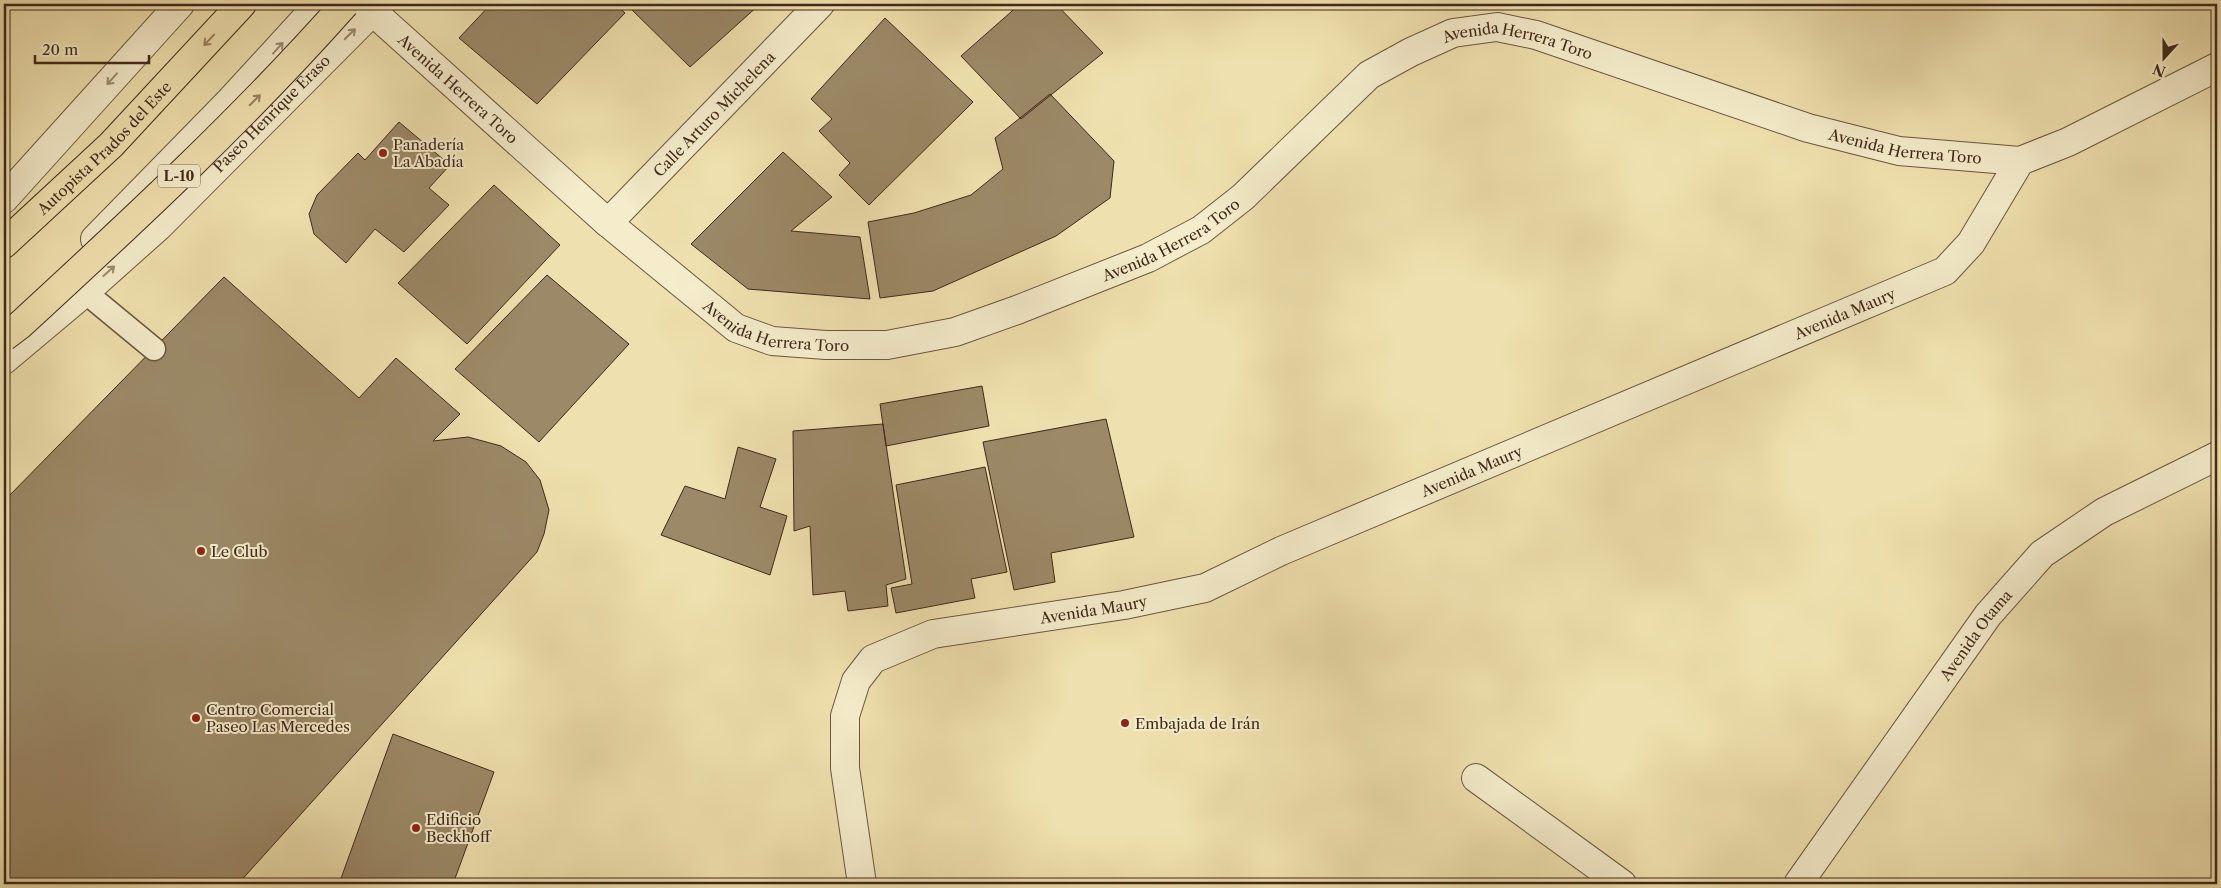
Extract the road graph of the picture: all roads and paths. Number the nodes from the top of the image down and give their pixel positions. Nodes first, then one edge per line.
1 (180, 4) edge
2 (242, 4) edge
3 (318, 4) edge
4 (345, 4) edge
5 (820, 4) edge
6 (372, 6) edge
7 (2217, 67) edge
8 (2020, 161) junction
9 (4, 199) edge
10 (608, 223) junction
11 (4, 244) edge
12 (85, 292) junction
13 (8, 348) edge
14 (154, 349) dead end
15 (2217, 456) edge
16 (1476, 778) dead end
17 (862, 884) edge
18 (1622, 884) edge
19 (1798, 884) edge

1 -> 9 street
2 -> 11 highway, Autopista Prados del Este
13 -> 3 street
13 -> 4 highway, L-10, bridge
5 - 10 street, Calle Arturo Michelena
6 - 10 street, Avenida Herrera Toro
12 -> 6 street, Paseo Henrique Eraso / L-10
7 - 8 street
8 - 10 street, Avenida Herrera Toro
8 - 17 street, Avenida Maury
12 - 13 street, Paseo Henrique Eraso / L-10
12 - 14 lane
15 - 19 street, Avenida Otama
16 - 18 street

